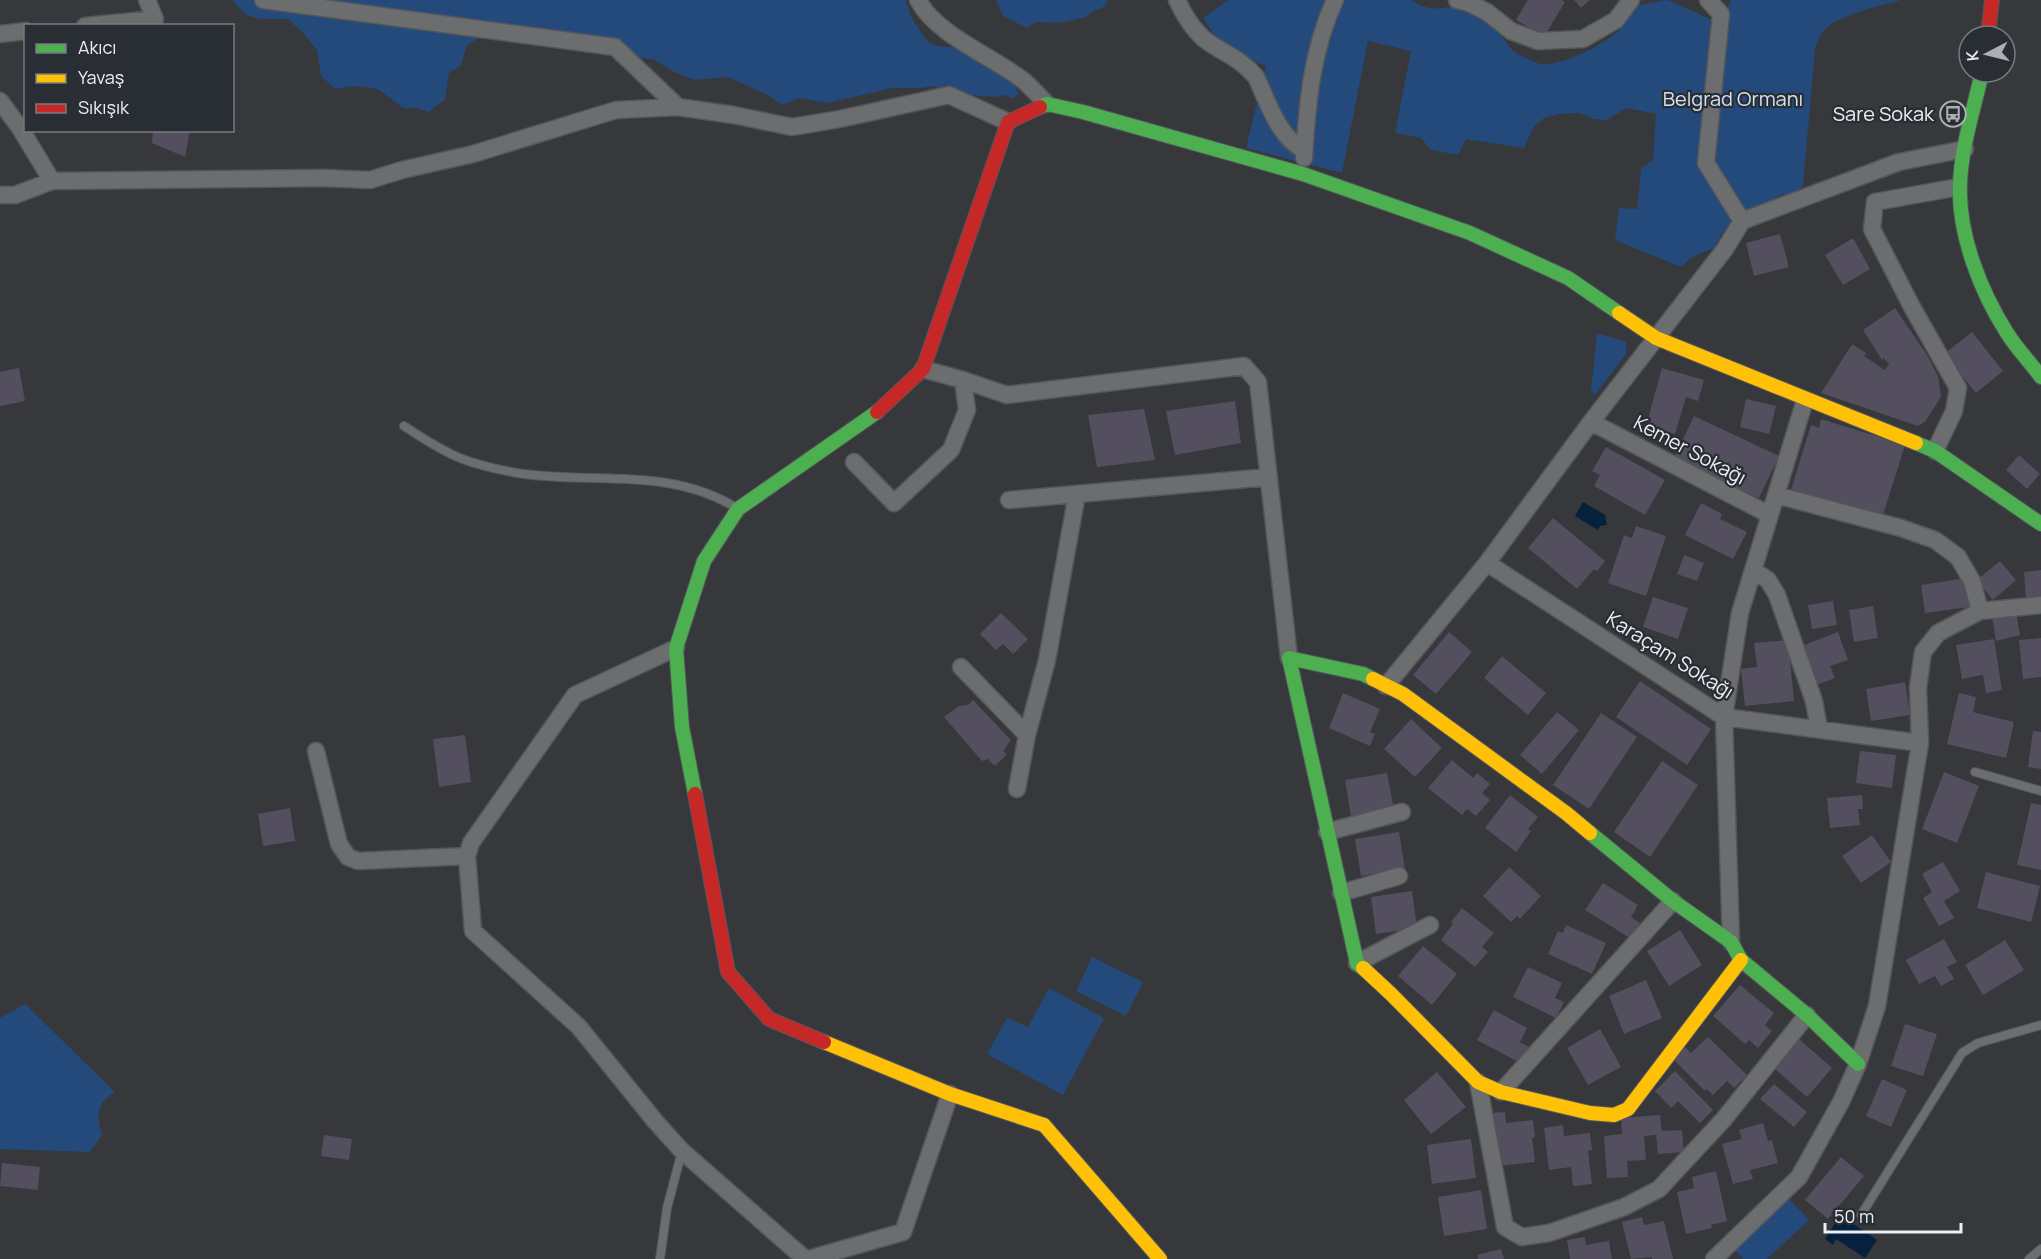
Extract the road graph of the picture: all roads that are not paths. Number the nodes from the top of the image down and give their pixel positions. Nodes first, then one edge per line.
1 (147, 0) edge
2 (263, 0) edge
3 (918, 0) edge
4 (1177, 0) edge
5 (1335, 0) edge
6 (1457, 0) edge
7 (1631, 0) edge
8 (1708, 0) edge
9 (1992, 0) edge
10 (105, 24) edge
11 (1989, 24) edge
12 (24, 31) edge
13 (0, 34) edge
14 (1979, 84) edge
15 (0, 101) edge
16 (1047, 104) junction
17 (678, 106) junction
18 (1008, 123) junction
19 (1965, 149) junction
20 (1304, 150) junction
21 (1303, 174) junction
22 (52, 181) junction
23 (1959, 187) junction
24 (0, 195) edge
25 (1742, 221) junction
26 (1656, 338) junction
27 (922, 369) junction
28 (2041, 377) edge
29 (963, 380) junction
30 (1805, 400) junction
31 (1591, 422) junction
32 (404, 426) dead end
33 (1935, 451) junction
34 (854, 462) dead end
35 (1269, 477) junction
36 (1077, 494) junction
37 (1776, 495) junction
38 (1010, 500) dead end
39 (738, 509) junction
40 (1770, 515) junction
41 (2041, 524) edge
42 (1487, 563) junction
43 (1753, 570) junction
44 (2041, 604) edge
45 (1980, 611) junction
46 (676, 648) junction
47 (1289, 658) junction
48 (961, 668) dead end
49 (1386, 686) junction
50 (1724, 717) junction
51 (1819, 729) junction
52 (1027, 735) junction
53 (1920, 743) junction
54 (316, 751) dead end
55 (1975, 772) dead end
56 (1017, 789) dead end
57 (2041, 791) edge
58 (1402, 812) dead end
59 (1327, 832) junction
60 (467, 855) junction
61 (1400, 876) dead end
62 (1341, 893) junction
63 (1672, 901) junction
64 (1430, 925) dead end
65 (1731, 942) junction
66 (1741, 960) junction
67 (1357, 963) junction
68 (1807, 1015) junction
69 (2041, 1025) edge
70 (1858, 1064) junction
71 (1478, 1082) junction
72 (1501, 1092) junction
73 (950, 1094) junction
74 (682, 1151) junction
75 (1860, 1215) dead end
76 (2041, 1249) edge
77 (660, 1259) edge
78 (805, 1259) edge
79 (810, 1259) edge
80 (1160, 1259) edge
81 (1714, 1259) edge
82 (2029, 1259) edge

1 - 10 street
2 - 17 street
3 - 16 street
4 - 20 street
5 - 20 street
6 - 7 street
8 - 25 street
9 - 11 street
12 - 13 street
14 - 19 street
15 - 22 street
16 - 18 street
16 - 21 street
17 - 18 street
17 - 22 street
18 - 27 street
19 - 23 street
19 - 25 street
20 - 21 street
21 - 26 street
22 - 24 street
23 - 28 street
23 - 33 street
25 - 26 street
26 - 30 street
26 - 31 street
27 - 29 street
27 - 39 street
29 - 34 street
29 - 35 street
30 - 33 street
30 - 37 street
31 - 40 street, Kemer Sokağı
31 - 42 street
32 - 39 lane
33 - 41 street
35 - 36 street
35 - 47 street
36 - 38 street
36 - 52 street
37 - 40 street
37 - 45 street
39 - 46 street
40 - 43 street
42 - 49 street
42 - 50 street, Karaçam Sokağı
43 - 50 street
43 - 51 street
44 - 45 street
45 - 53 street
46 - 60 street
46 - 73 street
47 - 49 street
47 - 59 street
48 - 52 street
49 - 63 street
50 - 51 street, Karaçam Sokağı
50 - 65 street
51 - 53 street, Karaçam Sokağı
52 - 56 street
53 - 70 street
54 - 60 street
55 - 57 lane
58 - 59 street
59 - 62 street
60 - 74 street
61 - 62 street
62 - 67 street
63 - 65 street
63 - 72 street
64 - 67 street
65 - 66 street
66 - 68 street
66 - 72 street
67 - 71 street
68 - 70 street
68 - 71 street
69 - 75 lane
70 - 81 street
71 - 72 street
73 - 79 street
73 - 80 street
74 - 77 lane
74 - 78 street
76 - 82 lane

